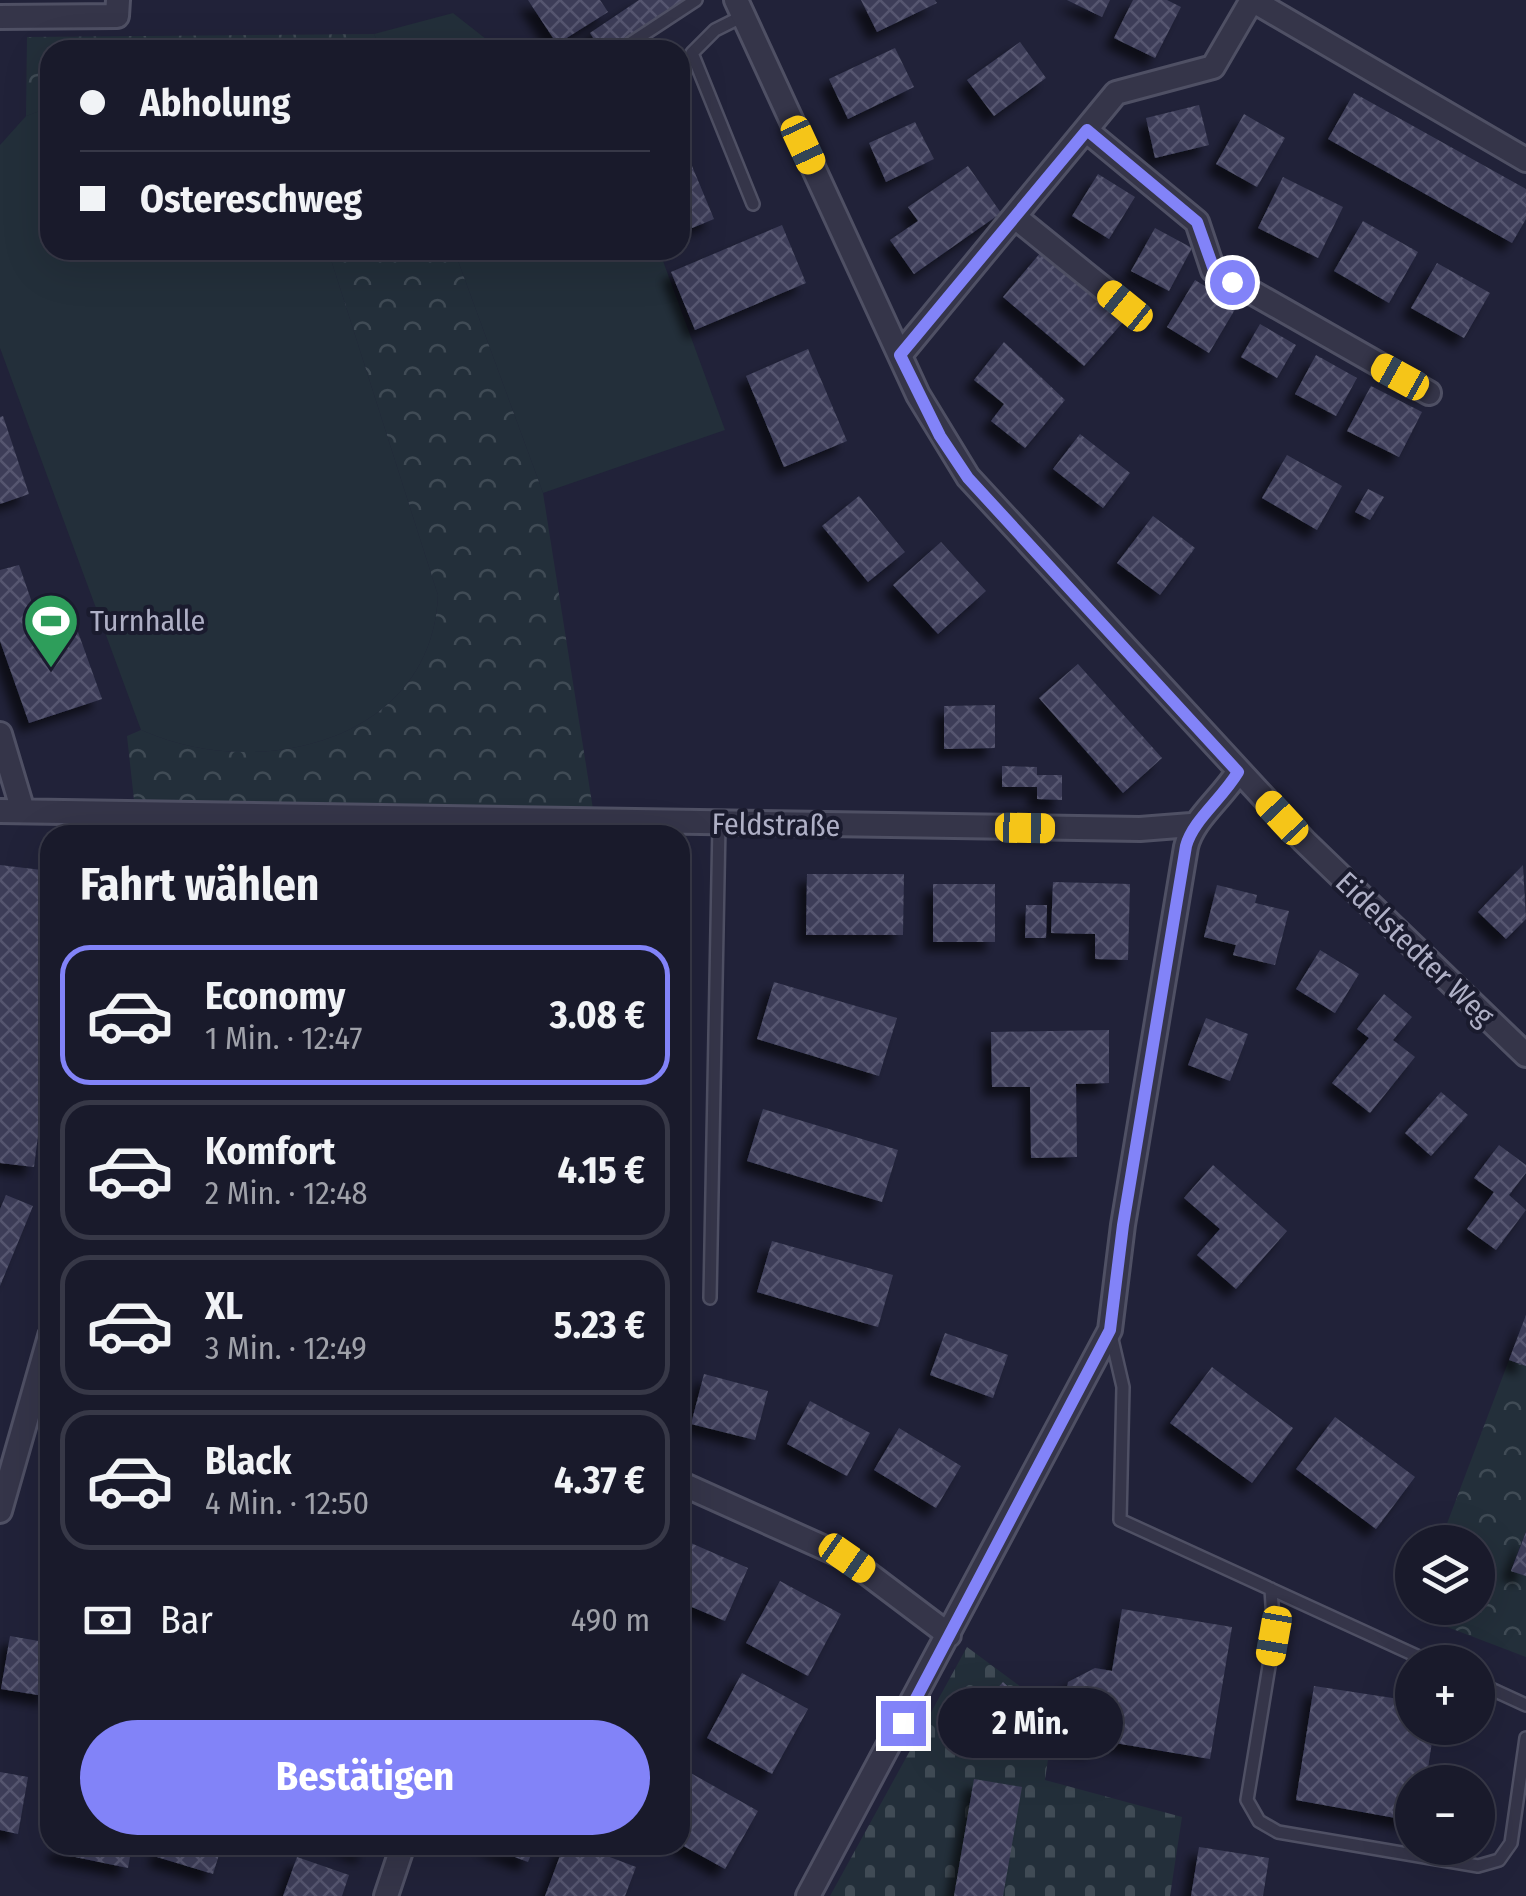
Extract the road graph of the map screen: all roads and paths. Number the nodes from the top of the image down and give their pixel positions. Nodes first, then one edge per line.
1 (118, 0) edge
2 (696, 0) edge
3 (1252, 0) edge
4 (740, 8) edge
5 (0, 18) edge
6 (635, 40) edge
7 (1087, 130) junction
8 (1526, 160) edge
9 (752, 204) dead end
10 (1015, 217) junction
11 (1125, 306) dead end
12 (900, 355) junction
13 (1430, 393) dead end
14 (0, 734) edge
15 (1238, 772) junction
16 (12, 811) edge
17 (128, 824) edge
18 (718, 824) junction
19 (237, 825) edge
20 (684, 825) edge
21 (1191, 825) junction
22 (1526, 1056) edge
23 (710, 1298) dead end
24 (1110, 1330) junction
25 (40, 1371) edge
26 (690, 1487) edge
27 (0, 1512) edge
28 (1270, 1589) junction
29 (948, 1635) junction
30 (1395, 1646) edge
31 (1495, 1691) edge
32 (1526, 1705) edge
33 (1526, 1738) edge
34 (399, 1855) edge
35 (386, 1896) edge
36 (808, 1896) edge

1 - 5 street
2 - 6 lane
3 - 7 street
3 - 8 street
4 - 9 lane
4 - 12 street, Eidelstedter Weg
7 - 10 street
7 - 13 street
10 - 11 street
10 - 12 street
12 - 15 street, Eidelstedter Weg
14 - 16 street
15 - 21 street
15 - 22 street, Eidelstedter Weg
16 - 17 street, Feldstraße
17 - 19 street, Feldstraße
18 - 20 street, Feldstraße
18 - 21 street, Feldstraße
18 - 23 lane
21 - 24 street
24 - 28 lane
24 - 29 street
25 - 27 street
26 - 29 street
28 - 30 lane
28 - 33 lane
29 - 36 street
31 - 32 lane
34 - 35 street

